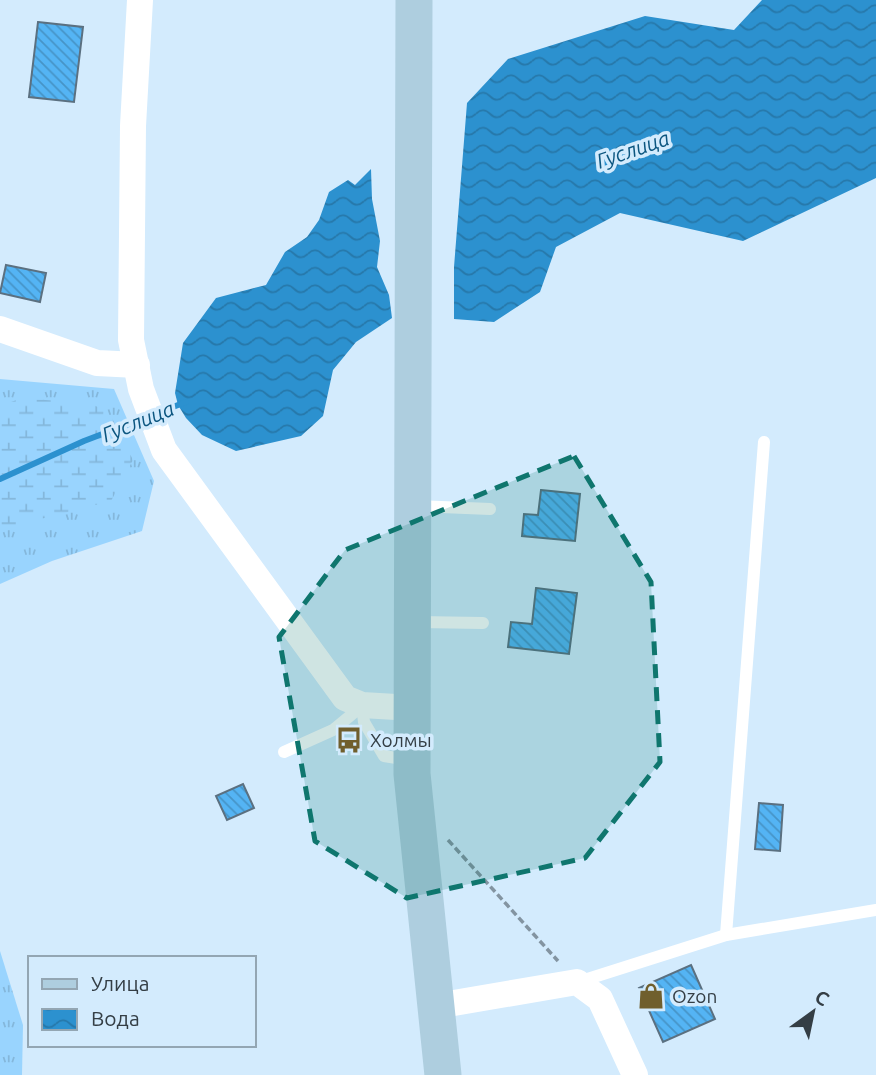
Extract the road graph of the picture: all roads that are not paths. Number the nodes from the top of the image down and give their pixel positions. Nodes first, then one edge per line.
1 (140, 0) edge
2 (414, 0) edge
3 (0, 329) edge
4 (139, 377) junction
5 (764, 442) dead end
6 (413, 506) junction
7 (491, 509) dead end
8 (414, 622) junction
9 (483, 623) dead end
10 (362, 705) junction
11 (413, 708) junction
12 (284, 752) dead end
13 (412, 761) junction
14 (876, 909) edge
15 (726, 935) junction
16 (577, 982) junction
17 (436, 1006) junction
18 (443, 1075) edge
19 (635, 1075) edge

1 - 4 street
2 - 6 main road
3 - 4 street
4 - 10 street
5 - 15 lane
6 - 7 lane
6 - 8 main road
8 - 9 lane
8 - 11 main road
10 - 11 street
10 - 12 lane
10 - 13 lane
11 - 13 main road
13 - 17 main road
14 - 15 lane
15 - 16 lane
16 - 17 street
16 - 19 street
17 - 18 main road

